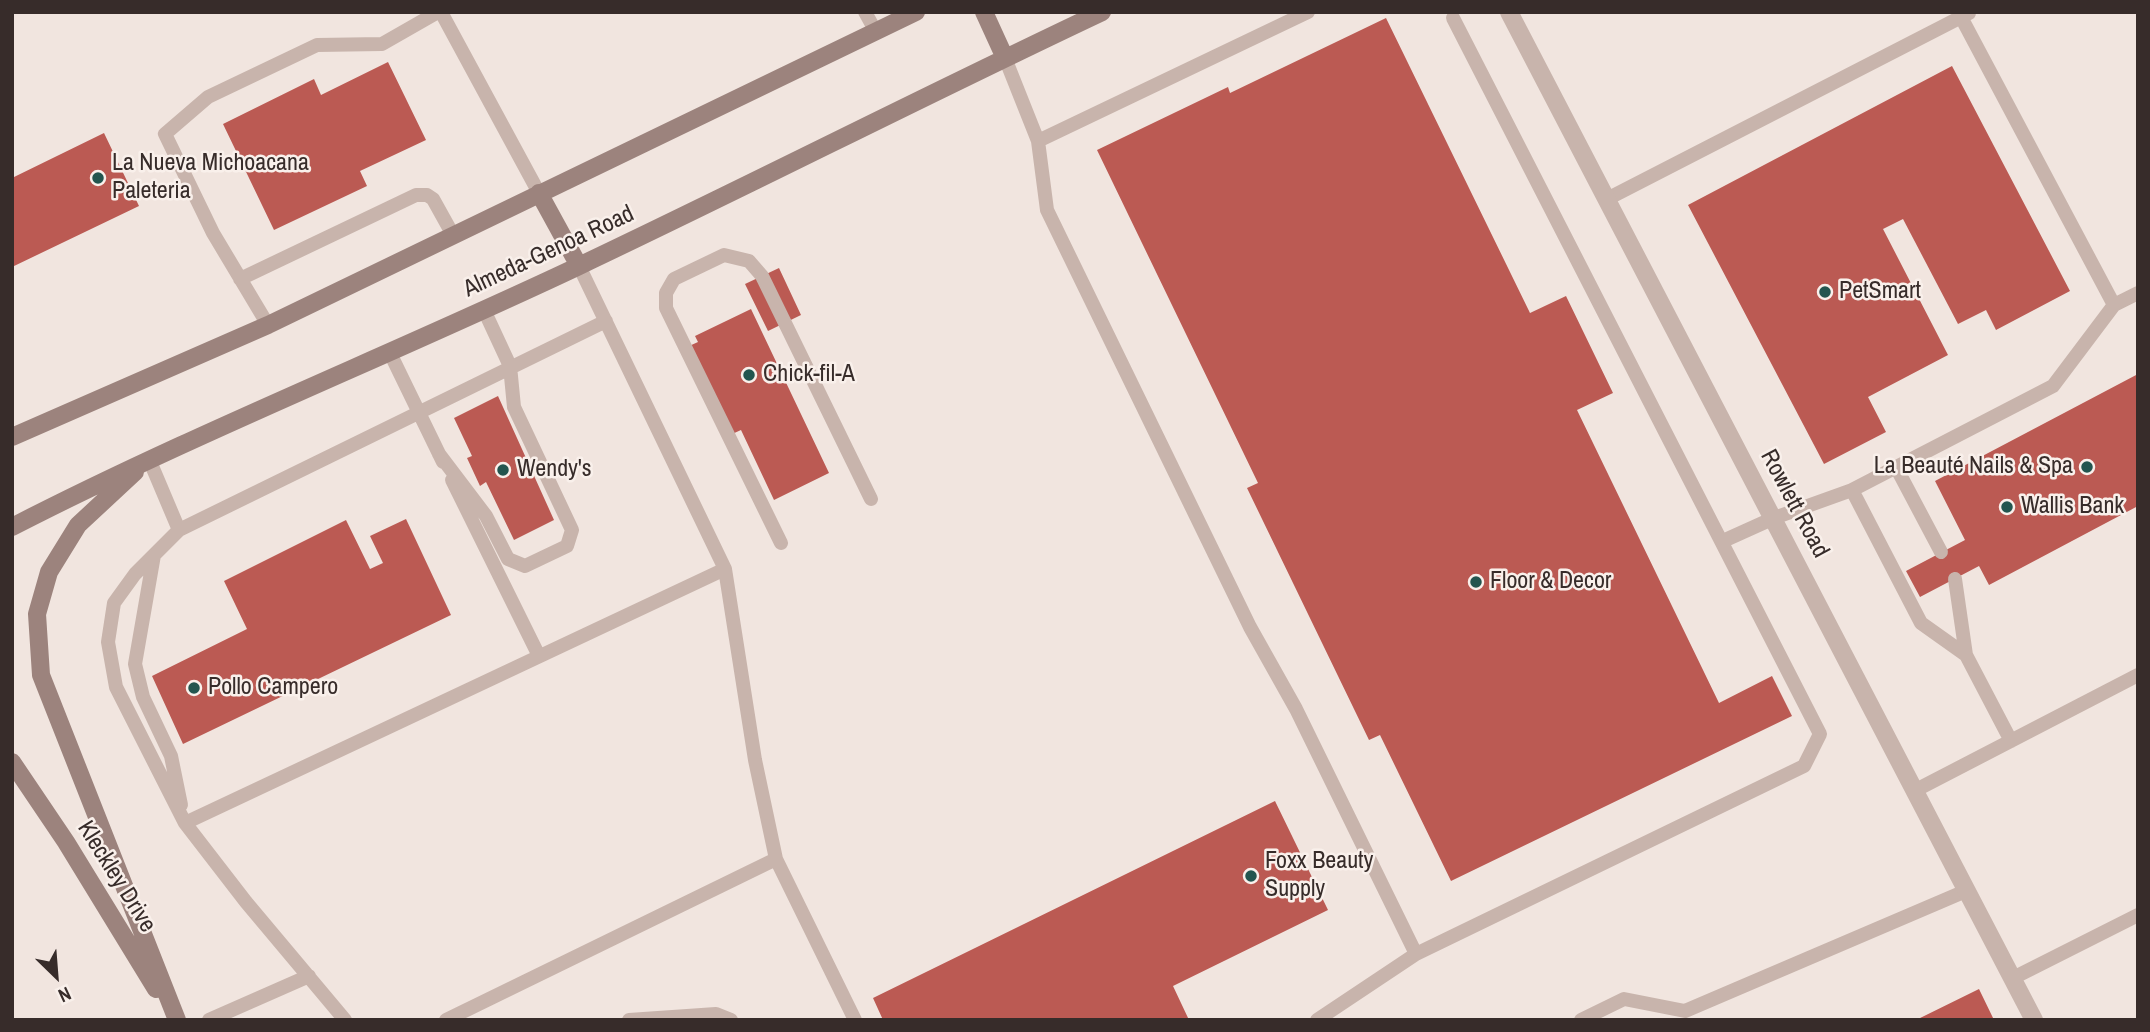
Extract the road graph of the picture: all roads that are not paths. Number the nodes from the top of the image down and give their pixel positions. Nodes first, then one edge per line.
1 (440, 12) edge
2 (865, 12) edge
3 (916, 12) edge
4 (984, 12) edge
5 (1102, 12) edge
6 (1308, 12) edge
7 (1509, 12) edge
8 (1456, 14) edge
9 (1966, 14) edge
10 (876, 32) junction
11 (1005, 58) junction
12 (1038, 141) junction
13 (539, 193) junction
14 (1607, 199) junction
15 (453, 235) junction
16 (579, 266) junction
17 (240, 279) junction
18 (2138, 293) edge
19 (2114, 305) junction
20 (484, 310) junction
21 (606, 321) junction
22 (268, 325) junction
23 (390, 352) junction
24 (510, 366) junction
25 (419, 412) junction
26 (16, 433) edge
27 (439, 454) junction
28 (149, 459) junction
29 (1896, 467) junction
30 (1852, 490) junction
31 (871, 499) dead end
32 (1774, 518) junction
33 (12, 527) edge
34 (179, 530) junction
35 (1723, 541) junction
36 (781, 543) dead end
37 (1941, 552) dead end
38 (154, 555) junction
39 (725, 569) junction
40 (1955, 579) dead end
41 (1966, 655) junction
42 (539, 656) junction
43 (2138, 675) edge
44 (2011, 741) junction
45 (12, 762) edge
46 (1916, 790) junction
47 (185, 823) junction
48 (776, 859) junction
49 (1968, 890) junction
50 (2138, 915) edge
51 (1416, 954) junction
52 (309, 976) junction
53 (2013, 978) junction
54 (176, 1020) edge
55 (209, 1020) edge
56 (345, 1020) edge
57 (446, 1020) edge
58 (629, 1020) edge
59 (731, 1020) edge
60 (855, 1020) edge
61 (1317, 1020) edge
62 (1581, 1020) edge
63 (2034, 1020) edge

1 - 13 lane
1 - 17 lane
2 - 10 lane
3 - 10 main road
4 - 11 main road
5 - 11 main road, Almeda-Genoa Road
6 - 12 lane
7 - 14 street, Rowlett Road
8 - 35 lane
9 - 14 lane
9 - 19 lane
10 - 13 main road
11 - 12 lane
11 - 16 main road, Almeda-Genoa Road
12 - 51 lane
13 - 15 main road
13 - 16 main road
14 - 32 street, Rowlett Road
15 - 17 lane
15 - 22 main road
16 - 20 main road, Almeda-Genoa Road
16 - 21 lane
17 - 22 lane
18 - 19 lane
19 - 29 lane
20 - 23 main road, Almeda-Genoa Road
20 - 24 lane
21 - 24 lane
21 - 39 lane
22 - 26 main road
23 - 25 lane
23 - 28 main road, Almeda-Genoa Road
24 - 25 lane
24 - 27 lane
25 - 27 lane
25 - 34 lane
27 - 42 lane
28 - 33 main road, Almeda-Genoa Road
28 - 34 lane
28 - 54 main road
29 - 30 lane
29 - 37 lane
30 - 32 lane
30 - 41 lane
31 - 36 lane
32 - 35 lane
32 - 46 street, Rowlett Road
34 - 38 lane
35 - 51 lane
38 - 47 lane
38 - 47 lane
39 - 42 lane
39 - 48 lane
40 - 41 lane
41 - 44 lane
42 - 47 lane
43 - 44 lane
44 - 46 lane
45 - 54 main road, Kleckley Drive
46 - 49 street, Rowlett Road
47 - 52 lane
48 - 57 lane
48 - 60 lane
49 - 53 street, Rowlett Road
49 - 62 lane
50 - 53 lane
51 - 61 lane
52 - 55 lane
52 - 56 lane
53 - 63 street, Rowlett Road
58 - 59 lane

